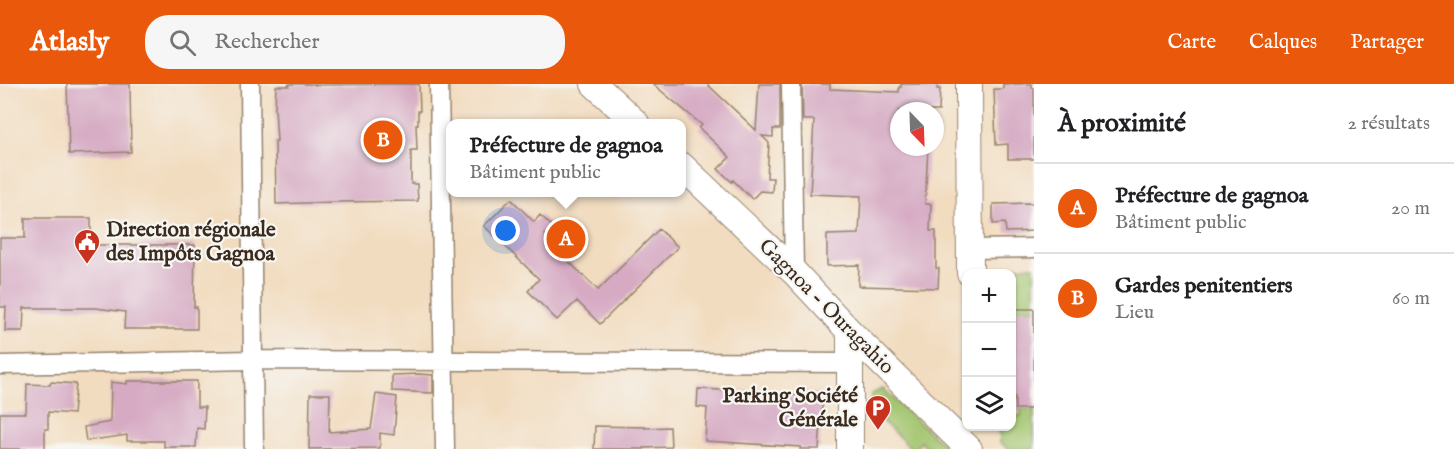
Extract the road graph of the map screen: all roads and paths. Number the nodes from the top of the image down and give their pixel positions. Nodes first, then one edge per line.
1 (250, 84) edge
2 (439, 84) edge
3 (594, 84) edge
4 (791, 84) edge
5 (969, 84) edge
6 (632, 119) edge
7 (686, 171) edge
8 (1034, 248) edge
9 (970, 261) edge
10 (794, 272) junction
11 (850, 332) junction
12 (253, 360) junction
13 (443, 361) junction
14 (850, 363) junction
15 (0, 365) edge
16 (972, 431) edge
17 (255, 449) edge
18 (445, 449) edge
19 (850, 449) edge
20 (971, 449) edge

1 - 12 street
2 - 13 street
3 - 6 main road
4 - 10 street
5 - 9 main road
7 - 10 main road, Gagnoa - Ouragahio
8 - 9 street
10 - 11 main road, Gagnoa - Ouragahio
11 - 14 main road
11 - 20 main road, Gagnoa - Ouragahio
12 - 13 street
12 - 15 street
12 - 17 street
13 - 14 street
13 - 18 street
14 - 19 main road
16 - 20 main road

